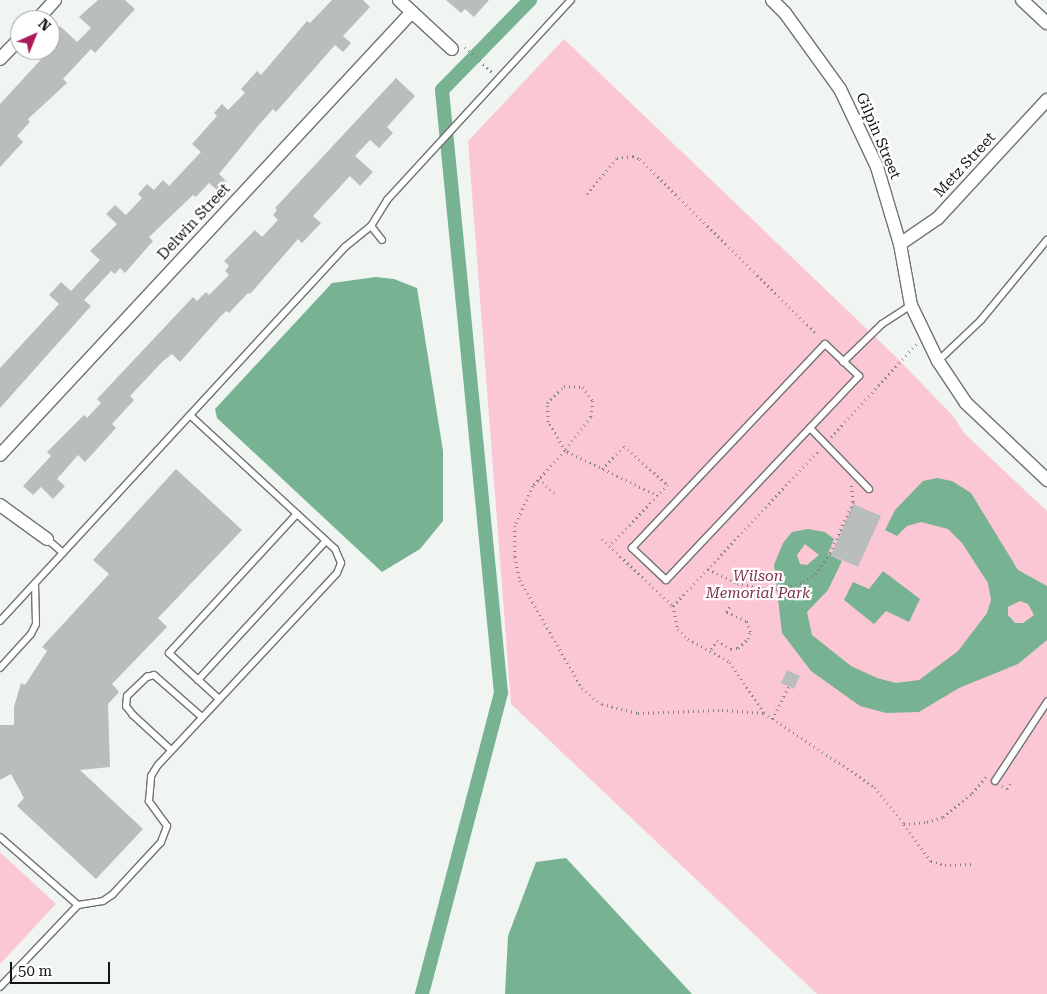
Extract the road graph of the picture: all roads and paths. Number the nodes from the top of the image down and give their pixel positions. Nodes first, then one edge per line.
1 (55, 0) edge
2 (399, 0) edge
3 (571, 0) edge
4 (772, 0) edge
5 (1022, 0) edge
6 (46, 10) edge
7 (412, 12) junction
8 (1047, 23) edge
9 (10, 48) edge
10 (452, 49) dead end
11 (468, 49) dead end
12 (0, 59) edge
13 (484, 64) dead end
14 (1047, 100) edge
15 (586, 194) dead end
16 (371, 226) junction
17 (382, 240) dead end
18 (1047, 240) edge
19 (900, 244) junction
20 (911, 305) junction
21 (815, 332) dead end
22 (924, 335) junction
23 (938, 361) junction
24 (844, 362) junction
25 (190, 415) junction
26 (810, 428) junction
27 (825, 443) junction
28 (565, 451) junction
29 (0, 455) edge
30 (602, 469) junction
31 (851, 471) junction
32 (539, 479) junction
33 (1047, 480) edge
34 (869, 489) dead end
35 (554, 494) dead end
36 (658, 496) junction
37 (0, 505) edge
38 (297, 514) junction
39 (47, 539) joint
40 (602, 539) dead end
41 (326, 541) junction
42 (610, 546) junction
43 (63, 553) junction
44 (708, 569) junction
45 (35, 584) junction
46 (732, 604) dead end
47 (673, 606) junction
48 (0, 620) edge
49 (711, 649) junction
50 (0, 668) edge
51 (198, 680) junction
52 (788, 687) dead end
53 (219, 699) junction
54 (1047, 702) edge
55 (764, 713) junction
56 (202, 717) junction
57 (772, 719) junction
58 (170, 750) junction
59 (1012, 780) dead end
60 (995, 781) junction
61 (904, 824) junction
62 (0, 836) edge
63 (971, 864) dead end
64 (78, 905) junction
65 (0, 987) edge

1 - 6 street
2 - 7 street
3 - 16 lane
4 - 19 street, Gilpin Street
5 - 8 street
7 - 10 street
7 - 29 street, Delwin Street
9 - 12 street
11 - 13 path
14 - 19 street, Metz Street
15 - 21 path
16 - 17 lane
16 - 25 lane
18 - 23 lane
19 - 20 street, Gilpin Street
20 - 22 street, Gilpin Street
20 - 24 lane
22 - 23 street, Gilpin Street
22 - 27 path
23 - 33 street, Gilpin Street
24 - 26 lane
24 - 26 lane
25 - 38 lane
25 - 43 lane
26 - 27 lane
27 - 31 lane
27 - 44 path
28 - 28 path
28 - 30 path
28 - 32 path
30 - 36 path
30 - 36 path
31 - 34 lane
31 - 44 path
32 - 35 path
32 - 55 path
36 - 42 path
37 - 39 street
38 - 41 lane
38 - 51 lane
39 - 43 lane
40 - 42 path
41 - 51 lane
41 - 53 lane
42 - 47 path
43 - 45 lane
44 - 47 path
45 - 48 lane
45 - 50 lane
46 - 49 path
47 - 49 path
49 - 55 path
51 - 53 lane
52 - 57 path
53 - 56 lane
54 - 60 lane
55 - 57 path
56 - 58 lane
56 - 58 lane
57 - 61 path
58 - 64 lane
59 - 60 path
60 - 61 path
61 - 63 path
62 - 64 lane
64 - 65 lane

